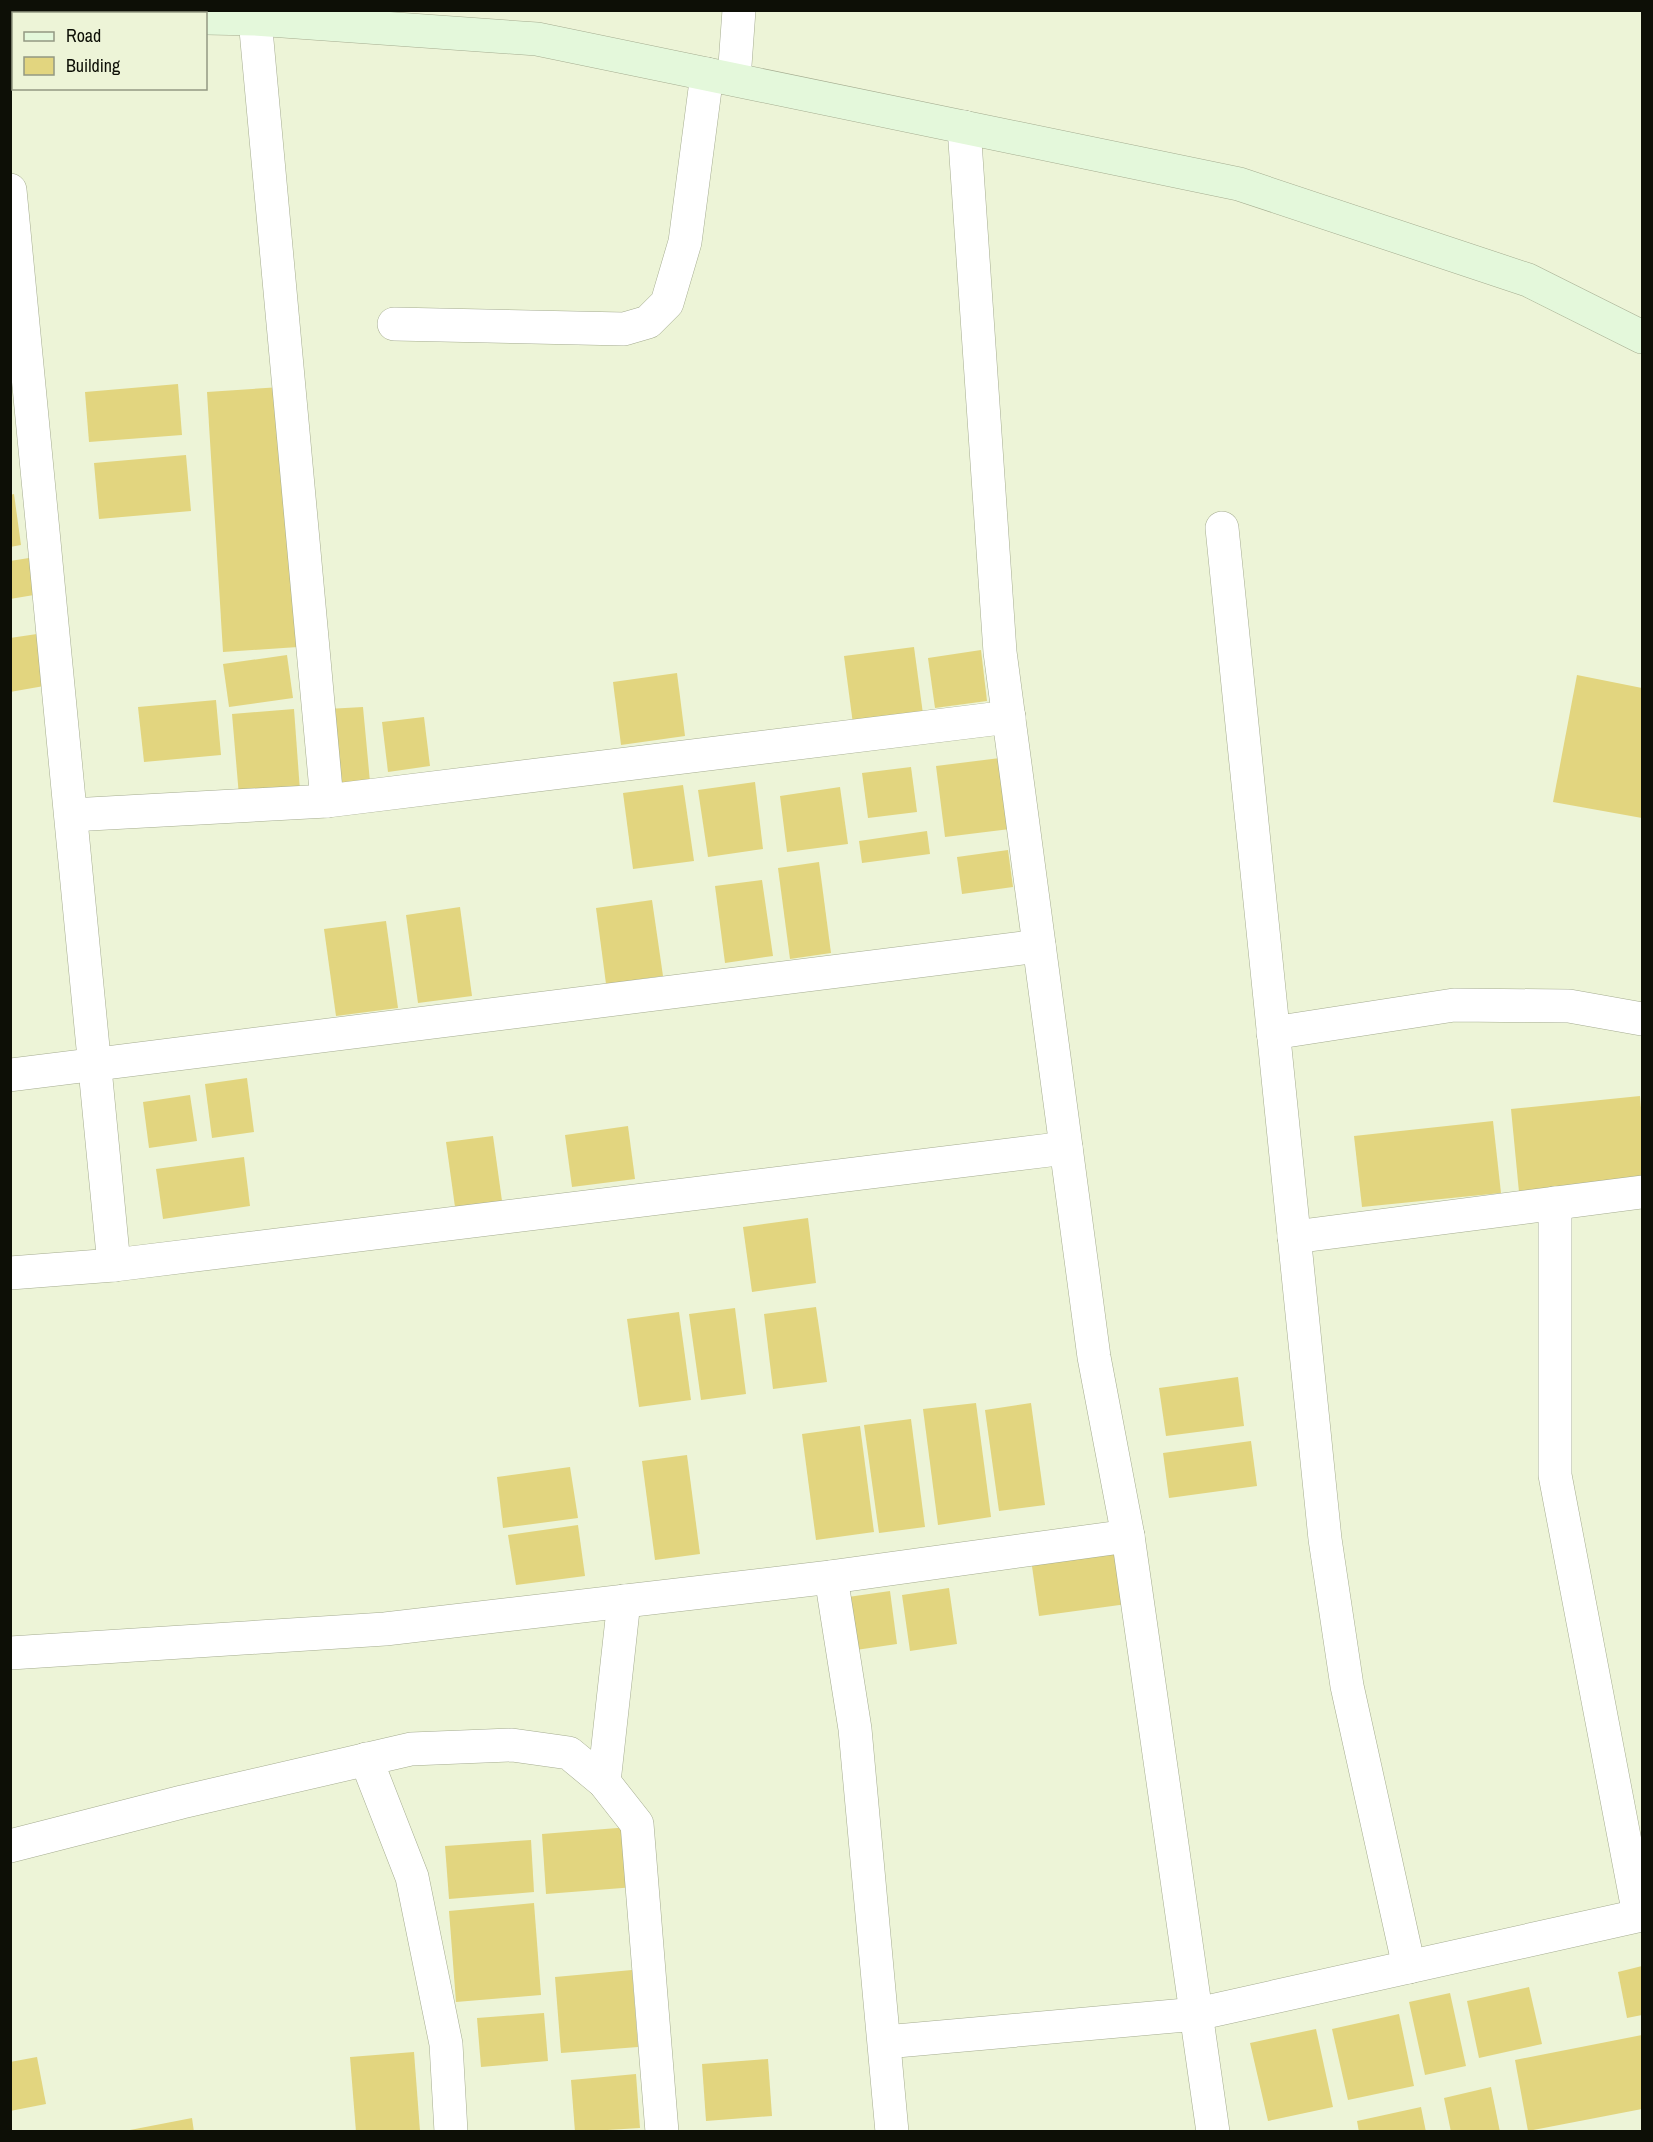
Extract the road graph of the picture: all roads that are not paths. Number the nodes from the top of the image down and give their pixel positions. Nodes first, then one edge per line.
1 (739, 10) edge
2 (207, 18) edge
3 (255, 19) junction
4 (721, 76) junction
5 (964, 127) junction
6 (10, 190) edge
7 (394, 324) dead end
8 (1642, 332) edge
9 (1222, 528) dead end
10 (1009, 717) junction
11 (327, 801) junction
12 (71, 815) junction
13 (1039, 946) junction
14 (1642, 1019) edge
15 (1274, 1033) junction
16 (95, 1065) junction
17 (10, 1075) edge
18 (1066, 1148) junction
19 (1642, 1192) edge
20 (1555, 1203) junction
21 (1294, 1237) junction
22 (114, 1264) junction
23 (10, 1273) edge
24 (1128, 1536) junction
25 (831, 1576) junction
26 (624, 1601) junction
27 (10, 1653) edge
28 (366, 1759) junction
29 (604, 1782) junction
30 (10, 1845) edge
31 (1641, 1915) edge
32 (1409, 1967) junction
33 (1197, 2014) junction
34 (885, 2042) junction
35 (451, 2132) edge
36 (662, 2132) edge
37 (892, 2132) edge
38 (1213, 2132) edge

1 - 4 street
2 - 3 main road
3 - 4 main road
3 - 11 street
4 - 5 main road
4 - 7 street
5 - 8 main road
5 - 10 street
6 - 12 street
9 - 15 street
10 - 11 street
10 - 13 street
11 - 12 street
12 - 16 street
13 - 16 street
13 - 18 street
14 - 15 street
15 - 21 street
16 - 17 street
16 - 22 street
18 - 22 street
18 - 24 street
19 - 20 street
20 - 21 street
20 - 31 street
21 - 32 street
22 - 23 street
24 - 25 street
24 - 33 street
25 - 26 street
25 - 34 street
26 - 27 street
26 - 29 street
28 - 29 street
28 - 30 street
28 - 35 street
29 - 36 street
31 - 32 street
32 - 33 street
33 - 34 street
33 - 38 street
34 - 37 street

